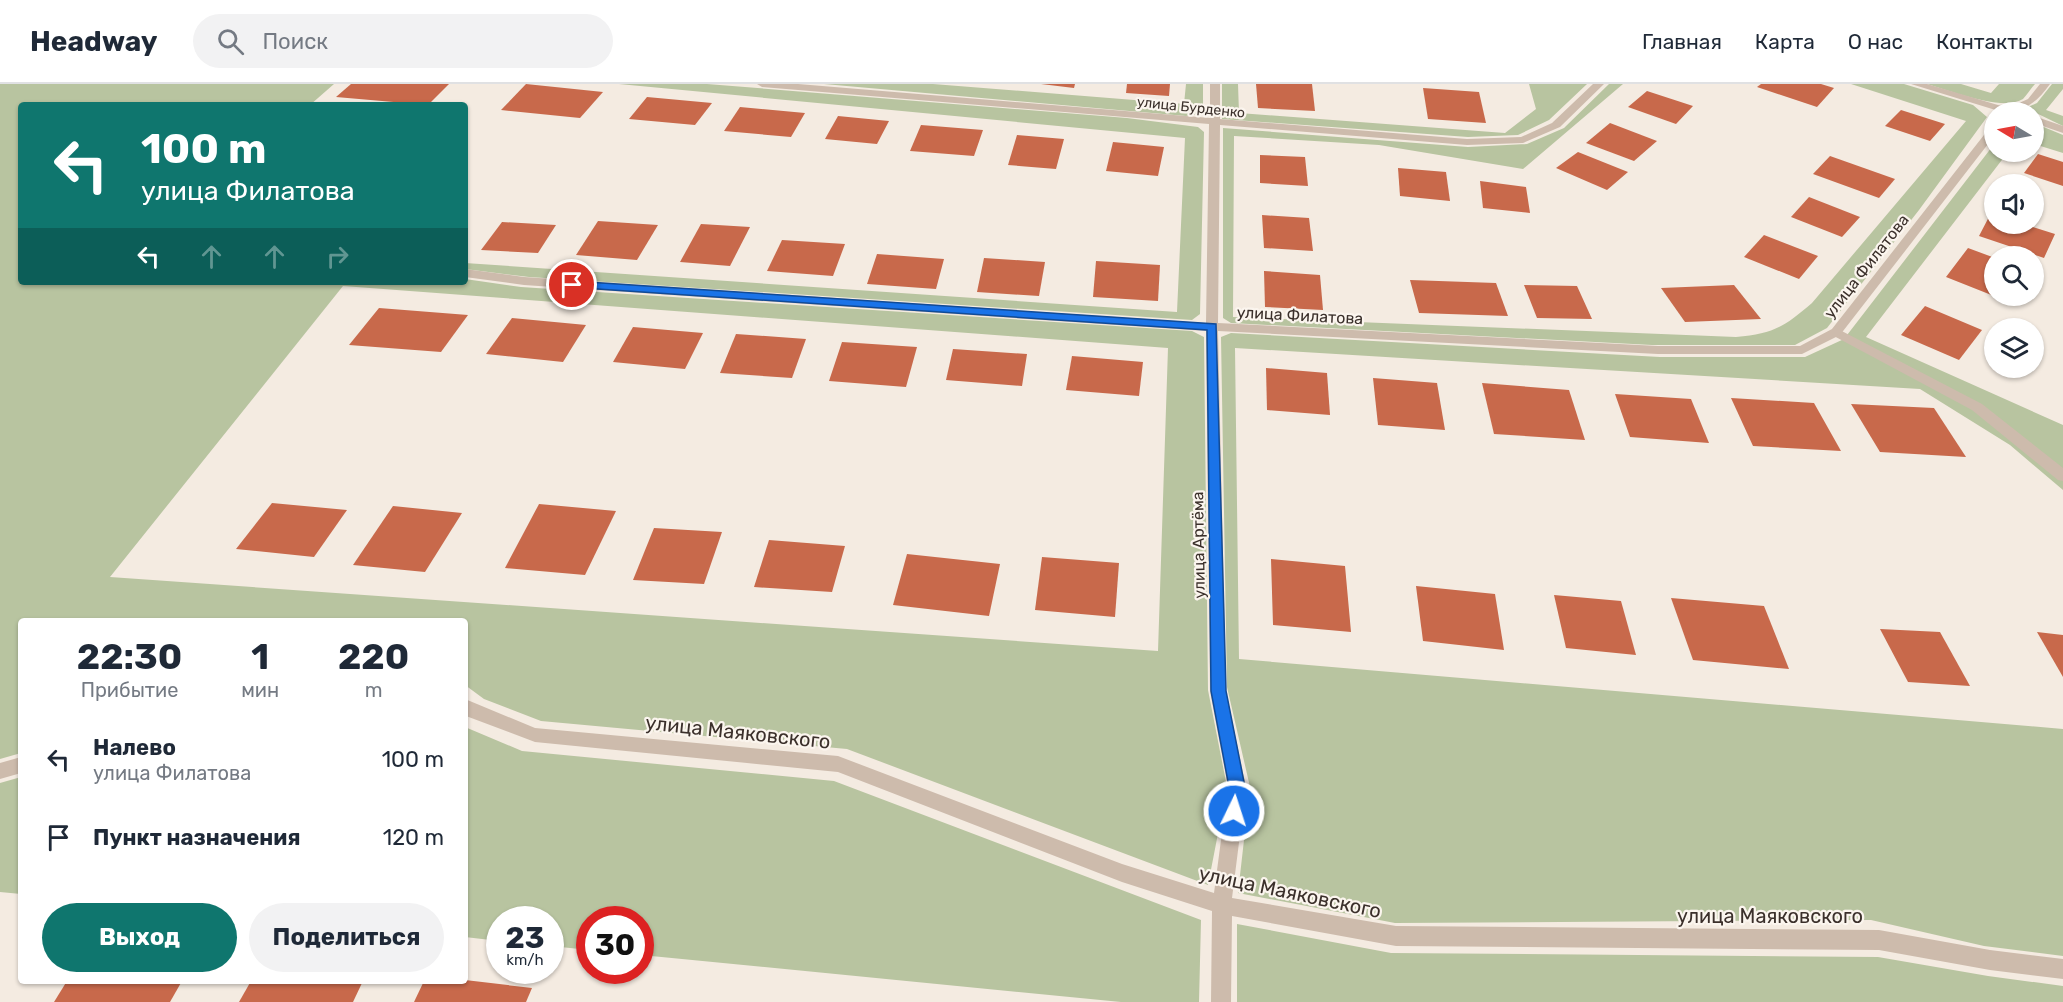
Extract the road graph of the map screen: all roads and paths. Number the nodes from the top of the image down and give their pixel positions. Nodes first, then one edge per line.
1 (762, 84) edge
2 (1215, 84) edge
3 (1599, 84) edge
4 (1916, 84) edge
5 (2045, 84) edge
6 (2030, 102) edge
7 (1984, 104) edge
8 (1215, 123) junction
9 (2044, 123) edge
10 (2063, 130) edge
11 (1984, 142) edge
12 (468, 273) edge
13 (1212, 327) junction
14 (1836, 332) junction
15 (2063, 476) edge
16 (468, 708) edge
17 (18, 766) edge
18 (0, 771) edge
19 (1222, 905) junction
20 (2063, 969) edge
21 (1221, 1002) edge

1 - 8 street, улица Бурденко
2 - 8 street, улица Артёма
3 - 8 street, улица Бурденко
4 - 7 street
5 - 6 street
8 - 13 street, улица Артёма
9 - 10 street
11 - 14 street, улица Филатова
12 - 13 street, улица Филатова
13 - 14 street, улица Филатова
13 - 19 street, улица Артёма
14 - 15 street
16 - 19 street, улица Маяковского
17 - 18 street
19 - 20 street, улица Маяковского
19 - 21 street, улица Артёма

